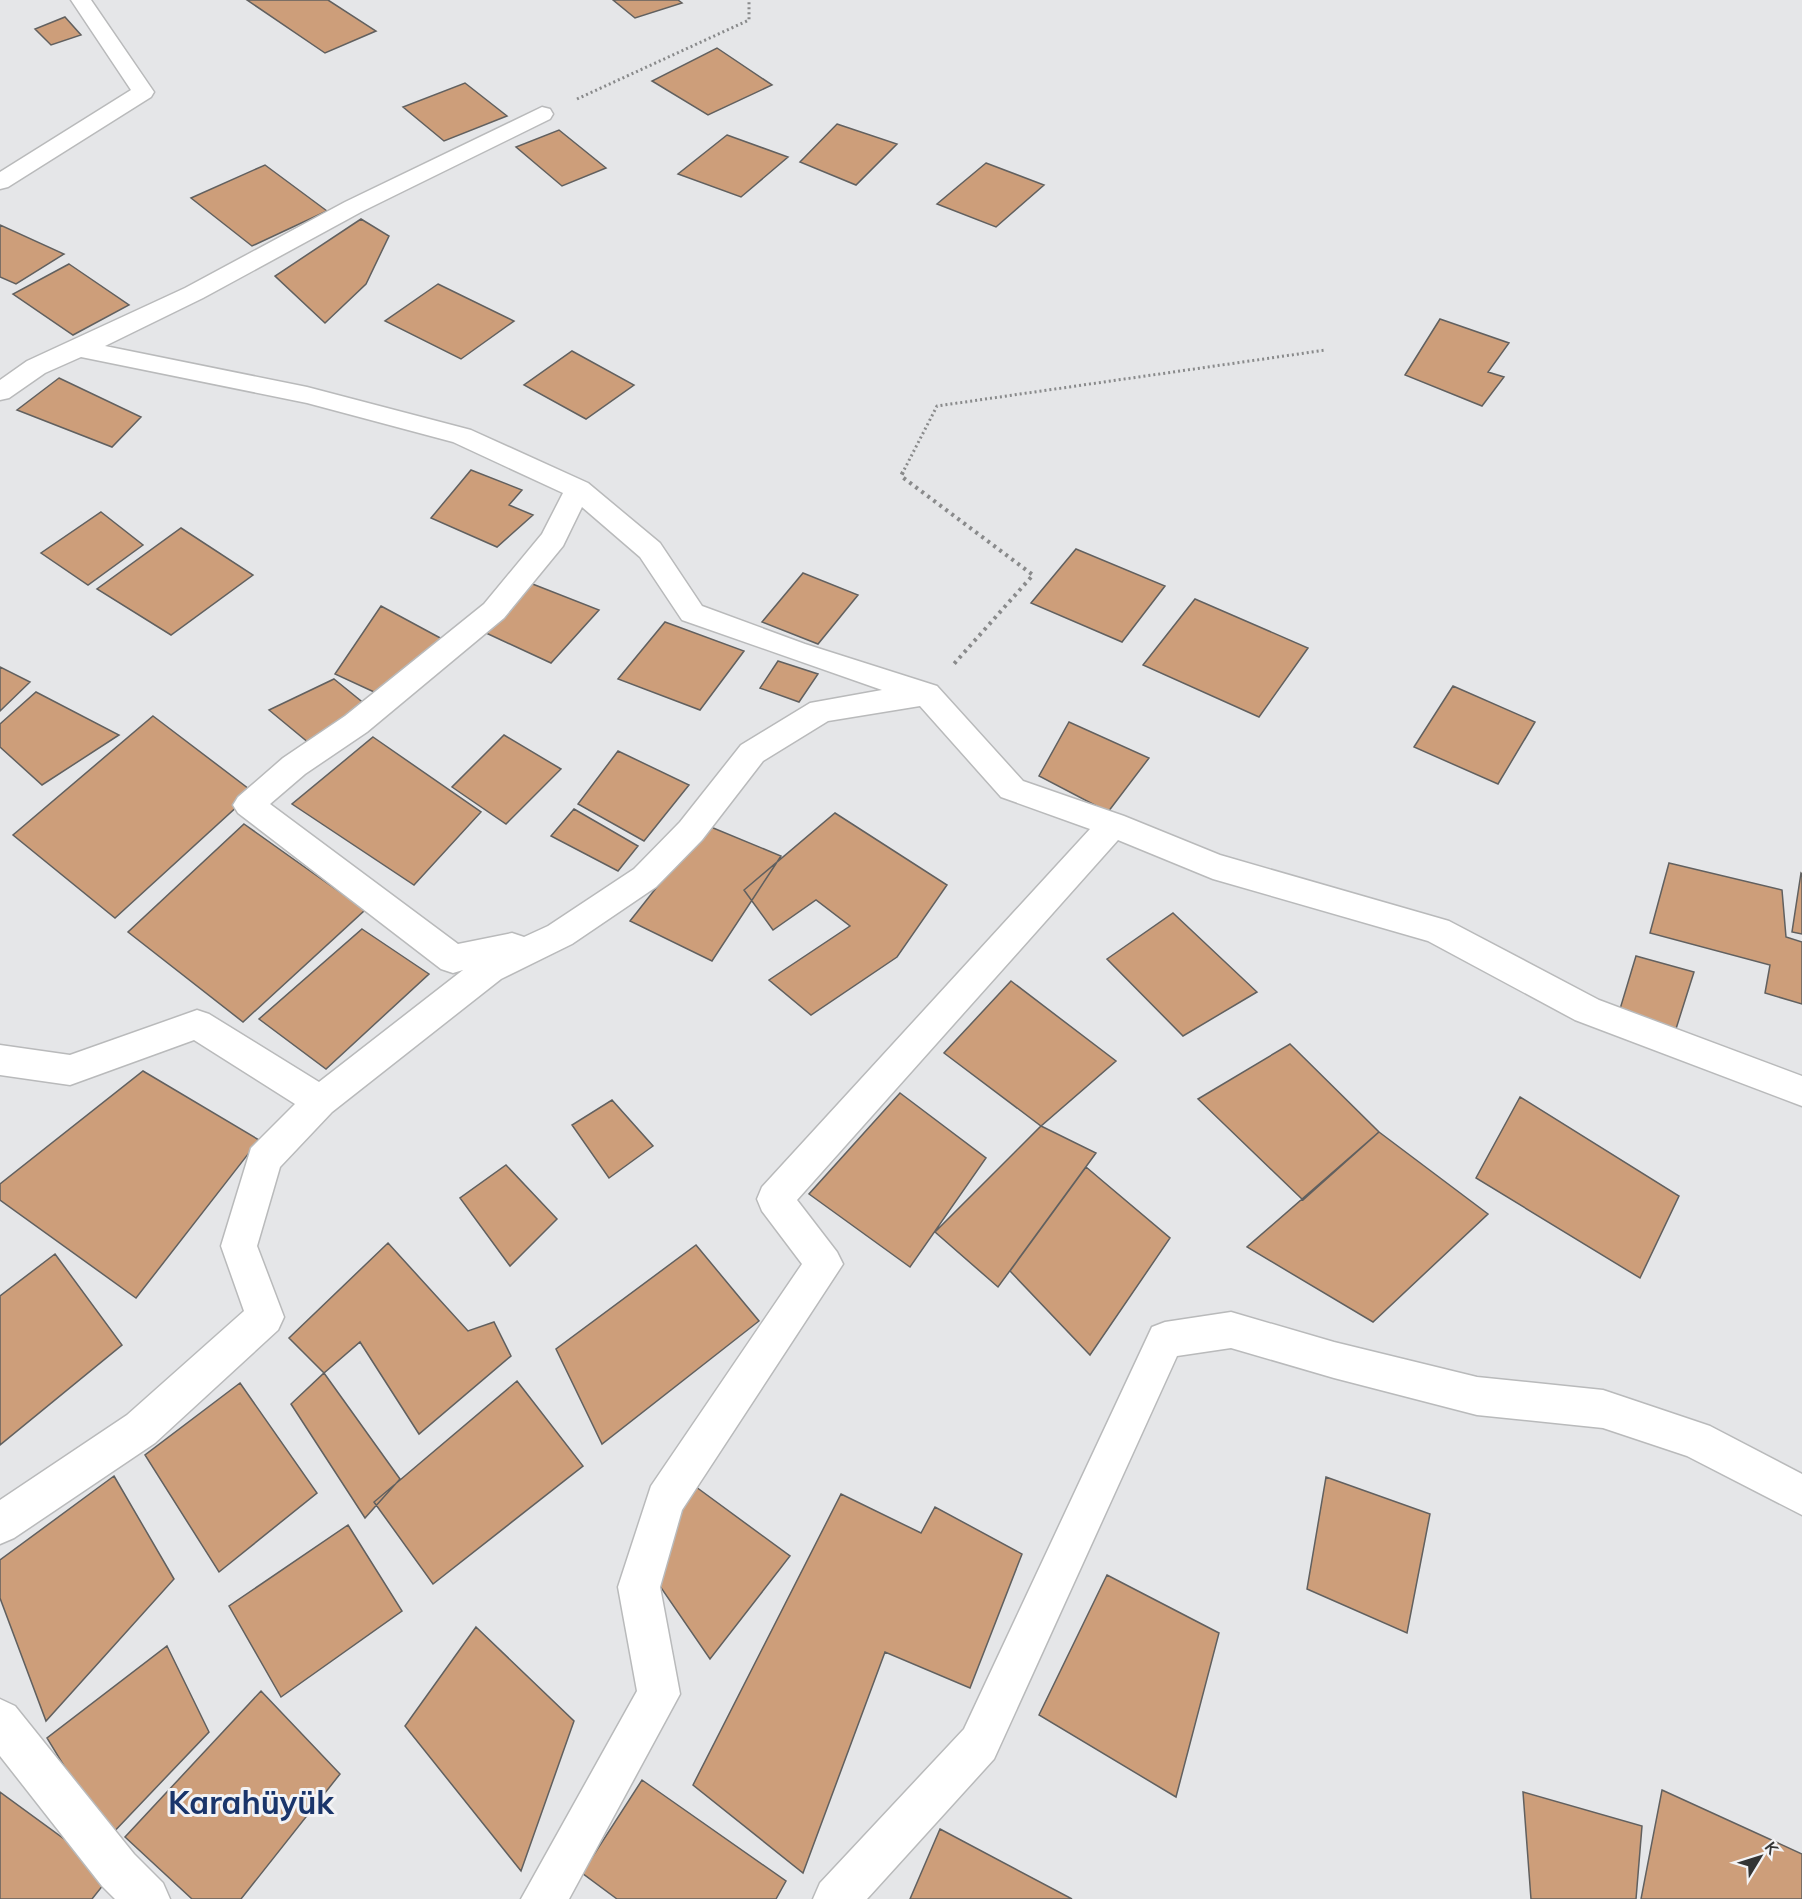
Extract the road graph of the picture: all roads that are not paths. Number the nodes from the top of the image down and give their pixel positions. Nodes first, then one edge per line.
1 (81, 0) edge
2 (542, 114) road end
3 (0, 182) edge
4 (79, 349) junction
5 (0, 392) edge
6 (578, 489) junction
7 (927, 694) junction
8 (1113, 825) junction
9 (560, 935) junction
10 (0, 1060) edge
11 (1802, 1091) edge
12 (320, 1101) junction
13 (1802, 1495) edge
14 (0, 1524) edge
15 (0, 1721) edge
16 (147, 1899) edge
17 (544, 1899) edge
18 (836, 1899) edge

1 - 3 street
2 - 4 street
4 - 5 street
4 - 6 street
6 - 7 street
6 - 9 street
7 - 8 street
7 - 9 street
8 - 11 street
8 - 17 street
9 - 12 street
10 - 12 street
12 - 14 street
13 - 18 street
15 - 16 street

